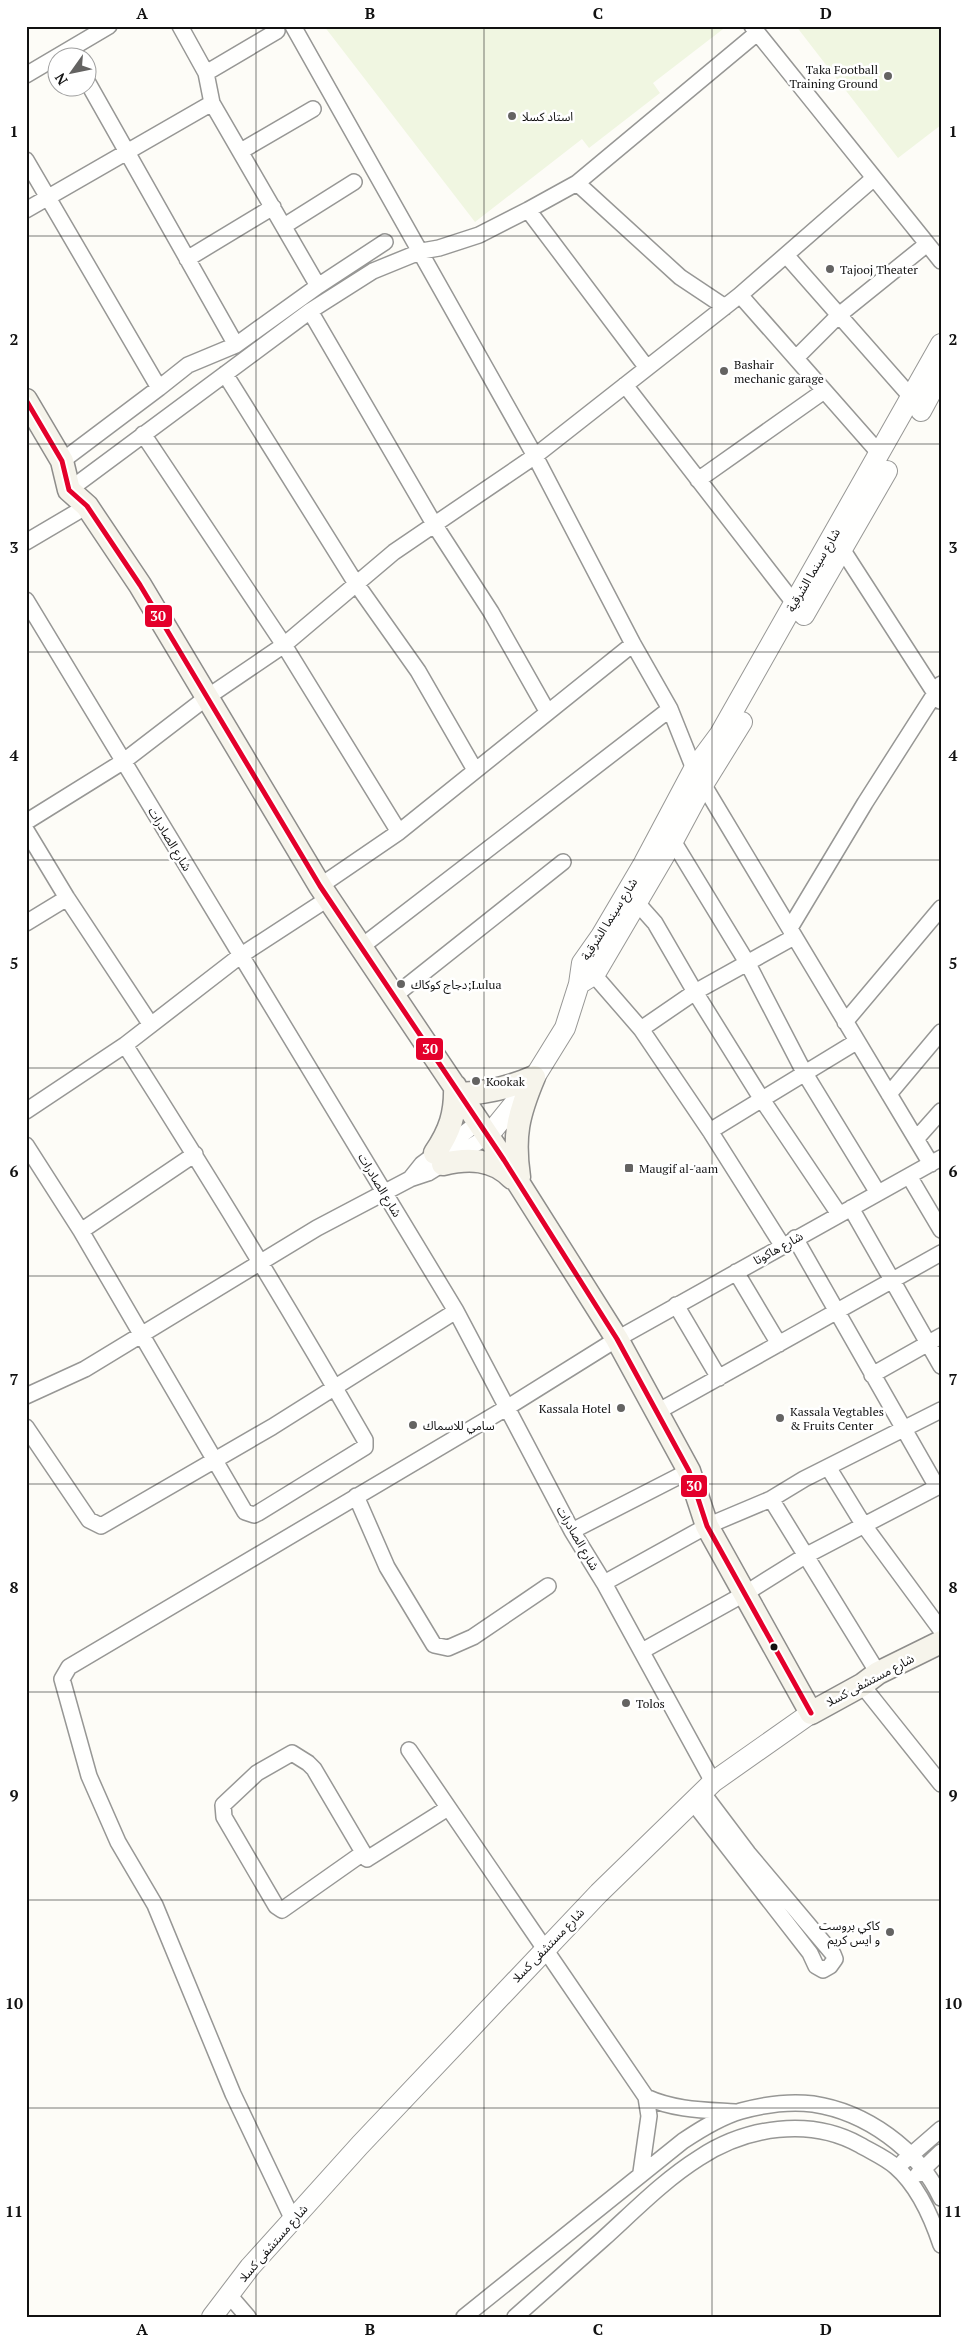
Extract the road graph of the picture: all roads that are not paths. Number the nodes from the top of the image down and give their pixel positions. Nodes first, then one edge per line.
1 (108, 26) edge
2 (180, 26) edge
3 (293, 26) edge
4 (754, 30) edge
5 (277, 31) dead end
6 (79, 48) edge
7 (48, 65) edge
8 (206, 74) junction
9 (26, 75) edge
10 (96, 98) edge
11 (212, 103) junction
12 (312, 109) dead end
13 (240, 151) junction
14 (126, 152) junction
15 (26, 160) edge
16 (874, 178) junction
17 (354, 182) dead end
18 (577, 182) junction
19 (48, 197) junction
20 (273, 207) junction
21 (26, 210) edge
22 (528, 210) junction
23 (284, 226) junction
24 (385, 242) dead end
25 (927, 244) junction
26 (422, 251) junction
27 (786, 255) junction
28 (187, 259) junction
29 (941, 261) edge
30 (318, 286) junction
31 (740, 295) junction
32 (725, 307) junction
33 (310, 311) junction
34 (839, 315) junction
35 (941, 344) edge
36 (236, 345) junction
37 (796, 358) junction
38 (647, 368) junction
39 (226, 374) junction
40 (941, 374) edge
41 (625, 385) junction
42 (158, 388) junction
43 (824, 390) junction
44 (912, 398) junction
45 (26, 400) edge
46 (143, 434) junction
47 (880, 454) junction
48 (535, 456) junction
49 (62, 461) junction
50 (698, 480) junction
51 (70, 490) junction
52 (88, 506) junction
53 (434, 524) junction
54 (26, 542) edge
55 (842, 549) junction
56 (356, 582) junction
57 (26, 600) edge
58 (794, 604) junction
59 (632, 644) junction
60 (284, 645) junction
61 (939, 694) edge
62 (206, 698) junction
63 (670, 709) junction
64 (547, 712) junction
65 (124, 761) junction
66 (475, 770) junction
67 (698, 777) junction
68 (26, 822) edge
69 (26, 830) edge
70 (399, 832) junction
71 (673, 841) junction
72 (563, 862) dead end
73 (325, 892) junction
74 (631, 896) junction
75 (67, 898) junction
76 (941, 908) edge
77 (26, 923) edge
78 (792, 932) junction
79 (361, 947) junction
80 (240, 956) junction
81 (748, 964) junction
82 (585, 974) junction
83 (695, 992) junction
84 (393, 997) junction
85 (845, 1022) junction
86 (151, 1025) junction
87 (641, 1029) junction
88 (941, 1032) edge
89 (856, 1042) junction
90 (125, 1045) junction
91 (804, 1072) junction
92 (533, 1080) junction
93 (458, 1090) junction
94 (889, 1094) junction
95 (762, 1098) junction
96 (26, 1110) edge
97 (941, 1111) edge
98 (484, 1129) junction
99 (710, 1131) junction
100 (917, 1138) junction
101 (26, 1145) edge
102 (195, 1154) junction
103 (439, 1159) junction
104 (936, 1161) edge
105 (909, 1176) junction
106 (521, 1188) junction
107 (384, 1192) junction
108 (878, 1193) junction
109 (845, 1211) junction
110 (941, 1230) edge
111 (81, 1231) junction
112 (789, 1242) junction
113 (941, 1253) edge
114 (260, 1262) junction
115 (736, 1272) junction
116 (892, 1280) junction
117 (676, 1305) junction
118 (456, 1311) junction
119 (836, 1311) junction
120 (141, 1335) junction
121 (617, 1339) junction
122 (934, 1340) edge
123 (779, 1344) junction
124 (941, 1366) edge
125 (872, 1375) junction
126 (719, 1378) junction
127 (334, 1387) junction
128 (26, 1396) edge
129 (508, 1407) junction
130 (941, 1410) edge
131 (657, 1412) junction
132 (26, 1427) edge
133 (903, 1430) junction
134 (216, 1460) junction
135 (828, 1467) junction
136 (689, 1471) junction
137 (939, 1486) edge
138 (356, 1496) junction
139 (771, 1499) junction
140 (863, 1524) junction
141 (707, 1526) junction
142 (572, 1531) junction
143 (805, 1556) junction
144 (604, 1583) junction
145 (548, 1586) dead end
146 (746, 1593) junction
147 (941, 1630) edge
148 (941, 1642) edge
149 (642, 1651) junction
150 (870, 1679) junction
151 (811, 1712) junction
152 (408, 1750) dead end
153 (941, 1784) edge
154 (702, 1792) junction
155 (448, 1808) junction
156 (366, 1859) junction
157 (544, 1948) junction
158 (646, 2096) junction
159 (739, 2112) junction
160 (941, 2129) edge
161 (941, 2152) edge
162 (911, 2155) junction
163 (896, 2168) junction
164 (924, 2169) junction
165 (641, 2172) junction
166 (910, 2182) junction
167 (941, 2198) edge
168 (293, 2220) junction
169 (941, 2245) edge
170 (220, 2310) edge
171 (248, 2317) edge
172 (464, 2317) edge
173 (515, 2317) edge

1 - 6 street
2 - 8 street
3 - 26 street
4 - 16 street
4 - 18 street
5 - 8 street
7 - 9 street
8 - 11 street
10 - 14 street
11 - 13 street
11 - 14 street
12 - 13 street
13 - 20 street
14 - 19 street
14 - 28 street
15 - 19 street
16 - 25 street
16 - 27 street
17 - 23 street
18 - 22 street
18 - 32 street
19 - 21 street
19 - 42 street
20 - 23 street
20 - 28 street
22 - 26 street
22 - 38 street
23 - 30 street
24 - 30 street
25 - 29 street
25 - 34 street
26 - 33 street
26 - 48 street
27 - 31 street
27 - 34 street
28 - 36 street
30 - 36 street
31 - 32 street
31 - 37 street
32 - 38 street
33 - 39 street
33 - 53 street
34 - 37 street
34 - 44 street
35 - 44 street, شارع سينما الشرقية
36 - 42 street
37 - 43 street
38 - 41 street
39 - 46 street
39 - 56 street
40 - 55 street, شارع سينما الشرقية
41 - 48 street
41 - 50 street
42 - 49 street
43 - 47 street
43 - 50 street
44 - 47 street, شارع سينما الشرقية
45 - 49 main road
46 - 51 street
46 - 60 street
47 - 58 street, شارع سينما الشرقية
48 - 53 street
48 - 59 street
49 - 51 main road
50 - 58 street
51 - 52 main road
52 - 54 street
52 - 62 main road
53 - 56 street
53 - 64 street
55 - 61 street
55 - 67 street, شارع سينما الشرقية
56 - 60 street
56 - 66 street
57 - 65 street, شارع الصادرات
58 - 67 street, شارع سينما الشرقية
59 - 63 street
59 - 64 street
60 - 62 street
60 - 70 street
61 - 78 street
62 - 65 street
62 - 73 main road
63 - 67 street
63 - 79 street
64 - 66 street
65 - 68 street
65 - 80 street, شارع الصادرات
66 - 70 street
67 - 71 street, شارع سينما الشرقية
67 - 74 street, شارع سينما الشرقية
67 - 78 street
69 - 75 street
70 - 73 street
71 - 74 street, شارع سينما الشرقية
71 - 81 street
72 - 84 street
73 - 79 main road
73 - 80 street
74 - 82 street, شارع سينما الشرقية
74 - 83 street
75 - 77 street
75 - 86 street
76 - 85 street
78 - 81 street
78 - 85 street
79 - 84 main road
80 - 86 street
80 - 107 street, شارع الصادرات
81 - 83 street
81 - 91 street
82 - 87 street
82 - 92 street, شارع سينما الشرقية
83 - 87 street
83 - 95 street
84 - 93 main road
85 - 89 street
86 - 90 street
87 - 99 street
88 - 94 street
89 - 91 street
89 - 94 street
90 - 96 street
90 - 102 street
91 - 95 street
91 - 108 street
92 - 93 main road
92 - 98 street
92 - 106 main road
93 - 98 main road
93 - 103 main road
94 - 100 street
95 - 99 street
95 - 109 street
97 - 100 street
98 - 103 street
98 - 106 main road
99 - 112 street
100 - 104 street
101 - 111 street
102 - 111 street
102 - 114 street
103 - 106 main road
103 - 107 street
104 - 105 street, شارع هاكوتا
105 - 108 street, شارع هاكوتا
105 - 110 street
106 - 121 main road
107 - 114 street
107 - 118 street, شارع الصادرات
108 - 109 street, شارع هاكوتا
109 - 112 street, شارع هاكوتا
109 - 116 street
111 - 120 street
112 - 115 street, شارع هاكوتا
112 - 119 street
113 - 116 street
114 - 120 street
114 - 127 street
115 - 117 street, شارع هاكوتا
115 - 123 street
116 - 119 street
116 - 122 street
117 - 121 street, شارع هاكوتا
117 - 126 street
118 - 127 street
118 - 129 street, شارع الصادرات
119 - 123 street
119 - 125 street
120 - 128 street
120 - 134 street
121 - 129 street, شارع هاكوتا
121 - 131 main road
122 - 124 street
122 - 125 street
123 - 126 street
125 - 133 street
126 - 131 street
127 - 134 street
127 - 134 street
129 - 138 street, شارع هاكوتا
129 - 142 street, شارع الصادرات
130 - 133 street
131 - 136 main road
132 - 134 street
133 - 135 street
133 - 137 street
135 - 139 street
135 - 140 street
136 - 141 main road
136 - 142 street
137 - 140 street
138 - 145 street
138 - 168 street, شارع هاكوتا
139 - 141 street
139 - 143 street
140 - 143 street
140 - 147 street
141 - 144 street
141 - 146 main road
142 - 144 street, شارع الصادرات
143 - 146 street
143 - 150 street
144 - 149 street, شارع الصادرات
146 - 149 street
146 - 151 main road
148 - 150 main road, شارع مستشفى كسلا
149 - 154 street, شارع الصادرات
150 - 151 main road, شارع مستشفى كسلا
150 - 153 street
151 - 154 street, شارع مستشفى كسلا
152 - 155 street
154 - 154 street
154 - 157 street, شارع مستشفى كسلا
155 - 156 street
155 - 157 street
156 - 156 street
157 - 158 street
157 - 168 street, شارع مستشفى كسلا
158 - 159 street
158 - 165 street
159 - 162 street
159 - 165 street
160 - 162 street
161 - 164 street
162 - 163 street
162 - 164 street
163 - 166 street
163 - 173 street
164 - 166 street
164 - 167 street
165 - 172 street
166 - 169 street
168 - 170 street, شارع مستشفى كسلا
170 - 171 street

